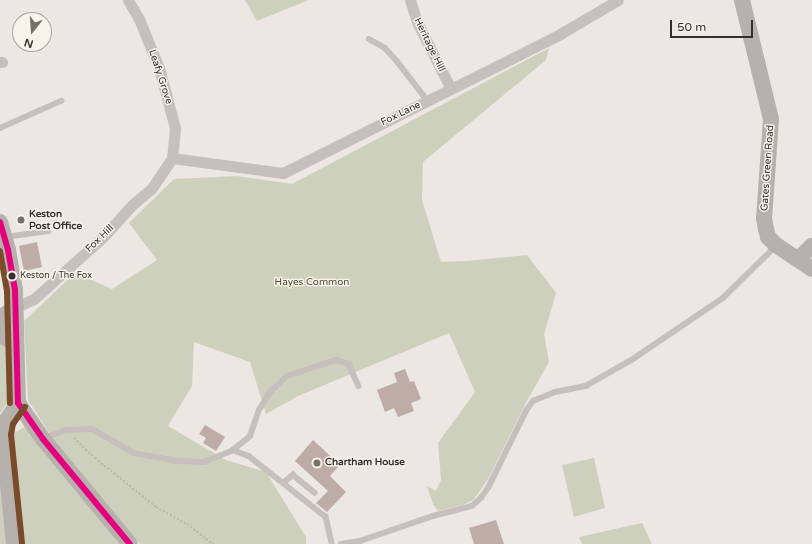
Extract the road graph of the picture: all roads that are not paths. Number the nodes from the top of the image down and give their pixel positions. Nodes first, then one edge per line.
1 (128, 0) edge
2 (410, 0) edge
3 (618, 0) edge
4 (742, 0) edge
5 (369, 39) dead end
6 (451, 89) junction
7 (61, 101) dead end
8 (428, 101) junction
9 (0, 128) edge
10 (172, 158) junction
11 (0, 222) edge
12 (49, 231) dead end
13 (5, 238) junction
14 (776, 245) junction
15 (812, 246) edge
16 (799, 258) junction
17 (812, 269) edge
18 (16, 307) junction
19 (0, 322) edge
20 (0, 335) edge
21 (16, 344) junction
22 (360, 386) dead end
23 (18, 403) junction
24 (43, 439) junction
25 (233, 450) junction
26 (283, 483) junction
27 (315, 493) dead end
28 (14, 544) edge
29 (130, 544) edge
30 (332, 544) edge
31 (341, 544) edge

1 - 10 street, Leafy Grove
2 - 6 street, Heritage Hill
3 - 6 street, Fox Lane
4 - 14 street, Gates Green Road
5 - 8 lane
6 - 8 street, Fox Lane
7 - 9 lane
8 - 10 street, Fox Lane
10 - 18 street, Fox Hill
11 - 13 street
12 - 13 lane
13 - 18 street
14 - 16 street, Gates Green Road
14 - 31 lane
15 - 16 street
16 - 17 street, Gates Green Road
18 - 19 street
18 - 21 street
20 - 21 street
21 - 23 street
22 - 25 lane
23 - 24 street
23 - 28 street
24 - 25 lane
24 - 29 street
25 - 26 lane
26 - 27 lane
26 - 30 lane

